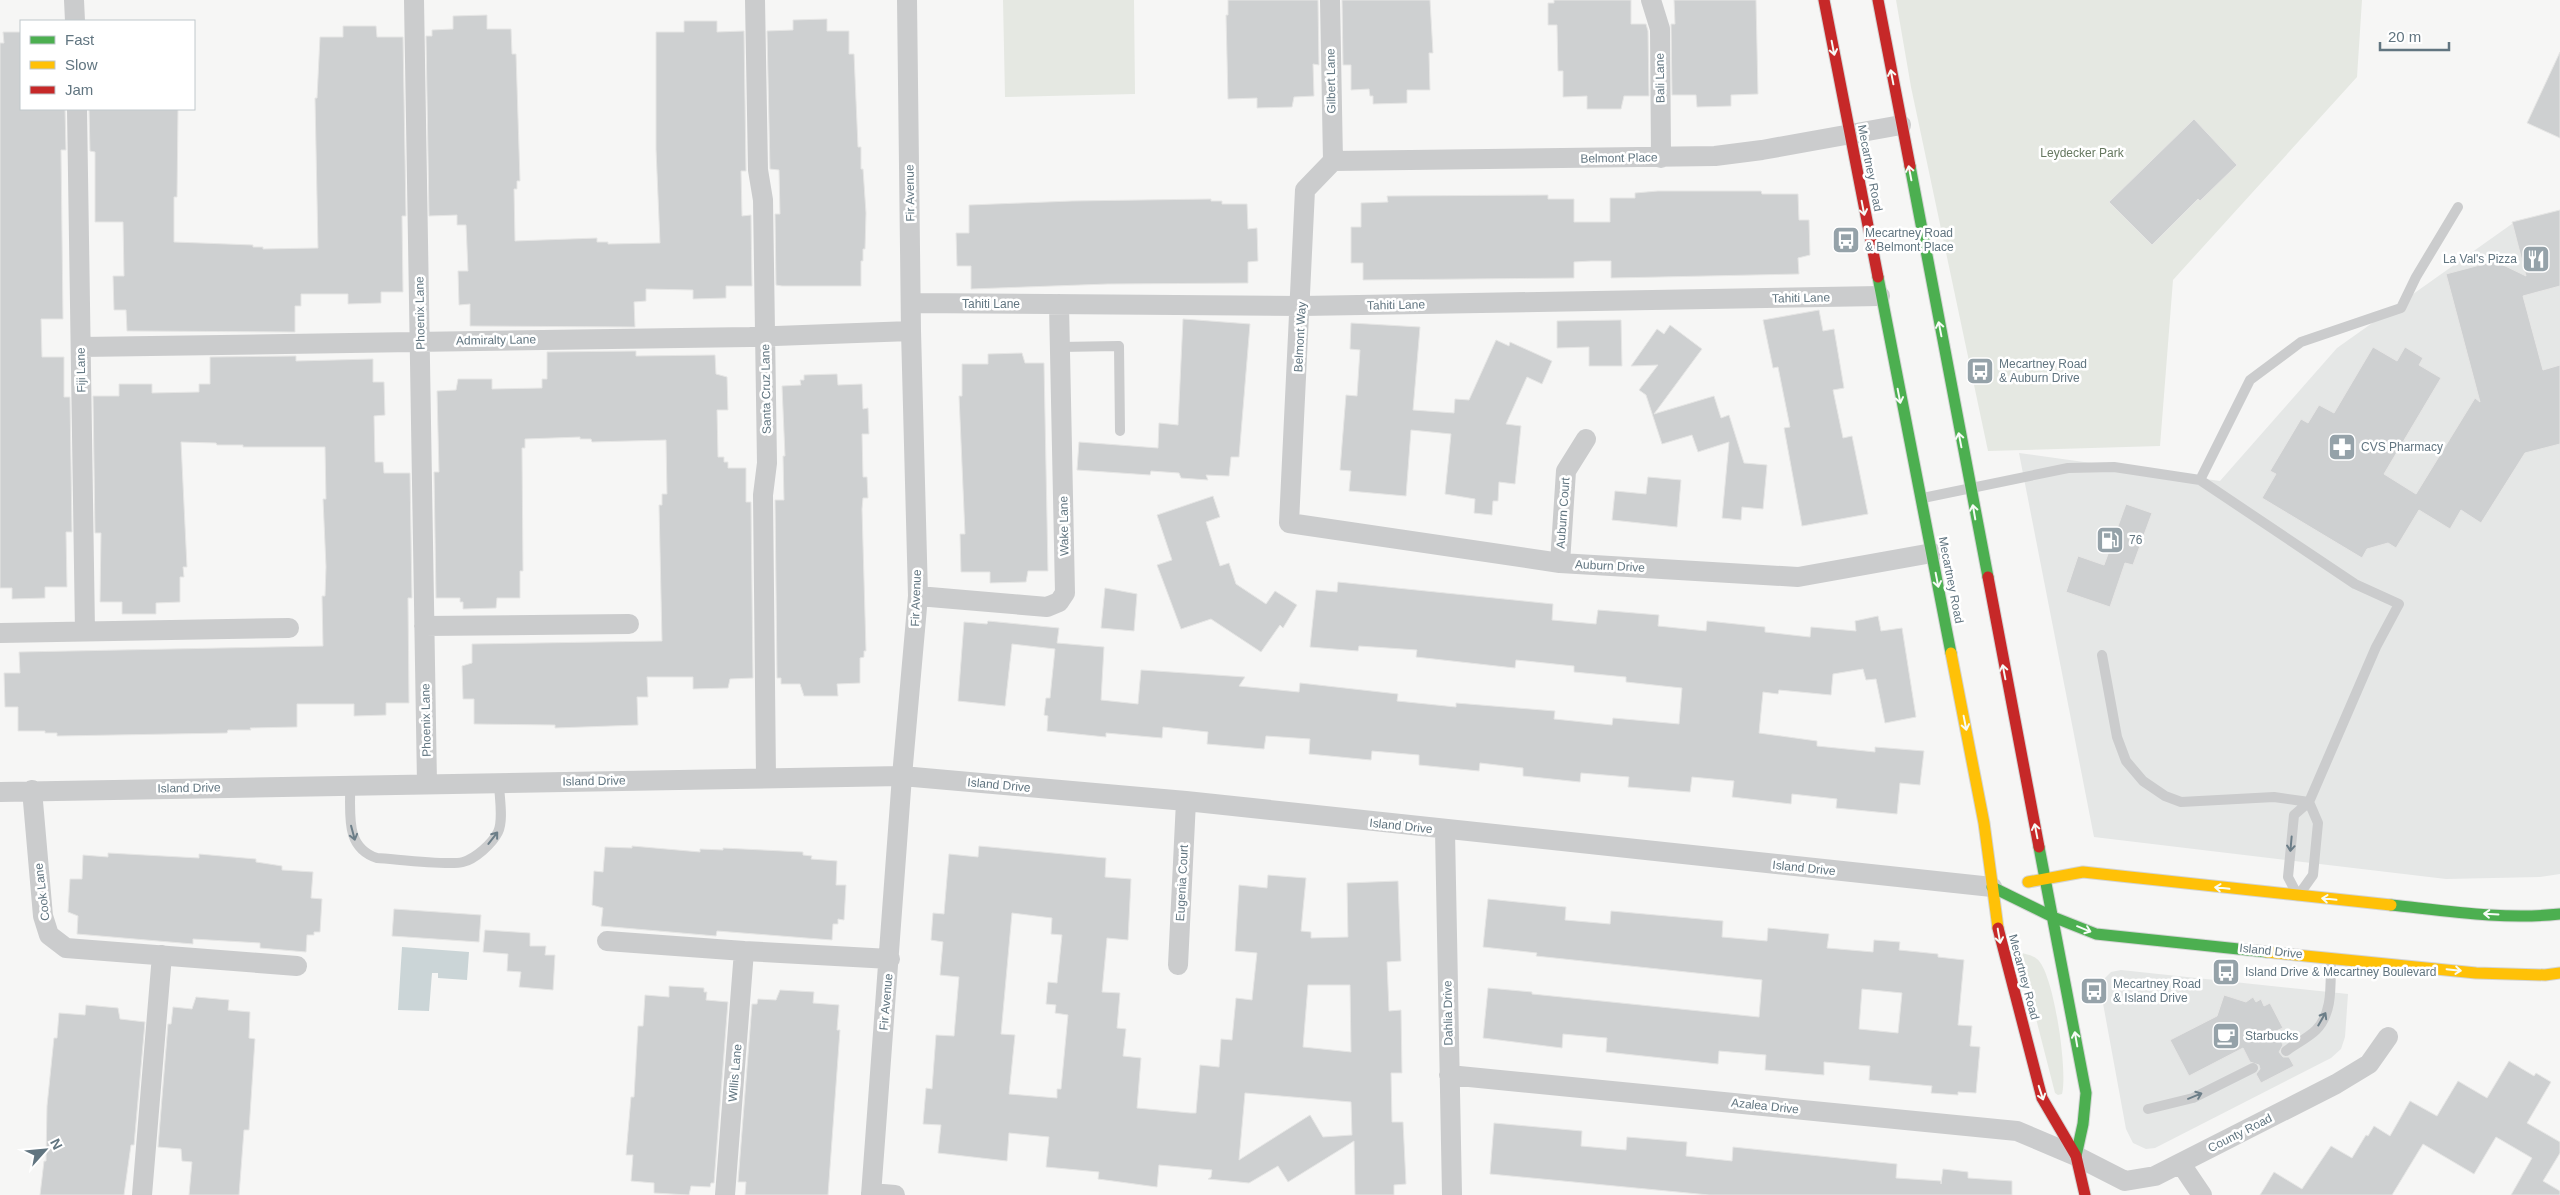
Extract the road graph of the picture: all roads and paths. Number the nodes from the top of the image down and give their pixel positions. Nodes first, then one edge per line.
1 (74, 0) edge
2 (414, 0) edge
3 (755, 0) edge
4 (907, 0) edge
5 (1330, 0) edge
6 (1651, 0) edge
7 (1824, 0) edge
8 (1878, 0) edge
9 (75, 20) edge
10 (77, 110) edge
11 (1901, 125) junction
12 (1849, 134) junction
13 (1661, 158) junction
14 (1333, 161) junction
15 (2458, 207) dead end
16 (1880, 296) junction
17 (912, 303) junction
18 (1059, 304) junction
19 (1302, 306) junction
20 (911, 331) junction
21 (765, 336) junction
22 (420, 340) junction
23 (81, 347) junction
24 (1060, 347) junction
25 (1120, 431) dead end
26 (1586, 439) dead end
27 (2200, 480) junction
28 (1969, 488) junction
29 (1919, 498) junction
30 (1289, 524) joint
31 (1932, 553) junction
32 (1560, 563) junction
33 (918, 596) junction
34 (629, 624) dead end
35 (424, 626) junction
36 (289, 628) dead end
37 (85, 631) junction
38 (0, 633) edge
39 (2102, 655) dead end
40 (902, 776) junction
41 (766, 778) junction
42 (499, 782) junction
43 (427, 784) junction
44 (350, 785) junction
45 (32, 790) junction
46 (0, 792) edge
47 (1186, 802) junction
48 (2309, 802) junction
49 (1445, 831) junction
50 (2045, 879) junction
51 (2007, 885) junction
52 (2298, 896) junction
53 (2560, 914) edge
54 (2053, 916) junction
55 (607, 941) dead end
56 (744, 950) junction
57 (162, 955) junction
58 (2331, 957) junction
59 (890, 960) junction
60 (1178, 965) dead end
61 (297, 966) dead end
62 (2560, 974) edge
63 (2388, 1036) dead end
64 (2286, 1051) dead end
65 (2253, 1068) dead end
66 (1449, 1075) junction
67 (2148, 1109) dead end
68 (2076, 1156) junction
69 (2181, 1164) junction
70 (871, 1194) edge
71 (142, 1195) edge
72 (725, 1195) edge
73 (895, 1195) edge
74 (1452, 1195) edge
75 (2085, 1195) edge
76 (2202, 1195) edge

1 - 9 street
2 - 22 street, Phoenix Lane
3 - 21 street, Santa Cruz Lane
4 - 17 street, Fir Avenue
5 - 14 street, Gilbert Lane
6 - 13 street, Bali Lane
7 -> 12 main road, Mecartney Road
11 -> 8 main road, Mecartney Road
10 - 23 street, Fiji Lane
11 - 12 street, Belmont Place
28 -> 11 main road, Mecartney Road
12 - 13 street, Belmont Place
12 -> 16 main road, Mecartney Road
13 - 14 street, Belmont Place
14 - 19 street, Belmont Way
15 - 27 lane
16 - 19 street, Tahiti Lane
16 -> 29 main road, Mecartney Road
17 - 18 street, Tahiti Lane
17 - 20 street, Fir Avenue
18 - 19 street, Tahiti Lane
18 - 24 street, Wake Lane
19 - 30 street, Belmont Way
20 - 21 street, Admiralty Lane
20 - 33 street, Fir Avenue
21 - 22 street, Admiralty Lane
21 - 41 street, Santa Cruz Lane
22 - 23 street, Admiralty Lane
22 - 35 street, Phoenix Lane
23 - 37 street, Fiji Lane
24 - 25 lane
24 - 33 street, Wake Lane
26 - 32 street, Auburn Court
27 - 28 lane
27 - 48 lane
28 - 29 lane
50 -> 28 main road, Mecartney Road
29 - 31 main road, Mecartney Road
30 - 32 street, Auburn Drive
31 - 32 street, Auburn Drive
31 -> 51 main road, Mecartney Road
33 - 40 street, Fir Avenue
34 - 35 street
35 - 43 street, Phoenix Lane
36 - 37 street
37 - 38 street
39 - 48 lane
40 - 41 street, Island Drive
40 - 47 street, Island Drive
40 - 59 street, Fir Avenue
41 - 42 street, Island Drive
42 - 43 street, Island Drive
44 -> 42 lane
43 - 44 street, Island Drive
44 - 45 street, Island Drive
45 - 46 street, Island Drive
45 - 57 street, Cook Lane
47 - 49 street, Island Drive
47 - 60 street, Eugenia Court
48 - 52 lane
48 -> 52 lane
49 - 51 street, Island Drive
49 - 66 street, Dahlia Drive
50 - 51 main road, Island Drive
52 -> 50 main road, Island Drive
50 - 54 main road, Mecartney Road
51 - 54 main road, Island Drive
51 -> 68 main road, Mecartney Road
53 -> 52 main road, Island Drive
54 -> 58 main road, Island Drive
68 -> 54 main road, Mecartney Road
55 - 56 street
56 - 59 street
56 - 72 street, Willis Lane
57 - 61 street, Cook Lane
57 - 71 street
58 -> 62 main road, Island Drive
64 -> 58 lane
59 - 70 street, Fir Avenue
63 - 69 street, County Road
67 -> 65 lane
66 - 68 street, Azalea Drive
66 - 74 street, Dahlia Drive
68 - 69 street, County Road
68 - 75 main road, Mecartney Road
69 - 76 street
70 - 73 street

